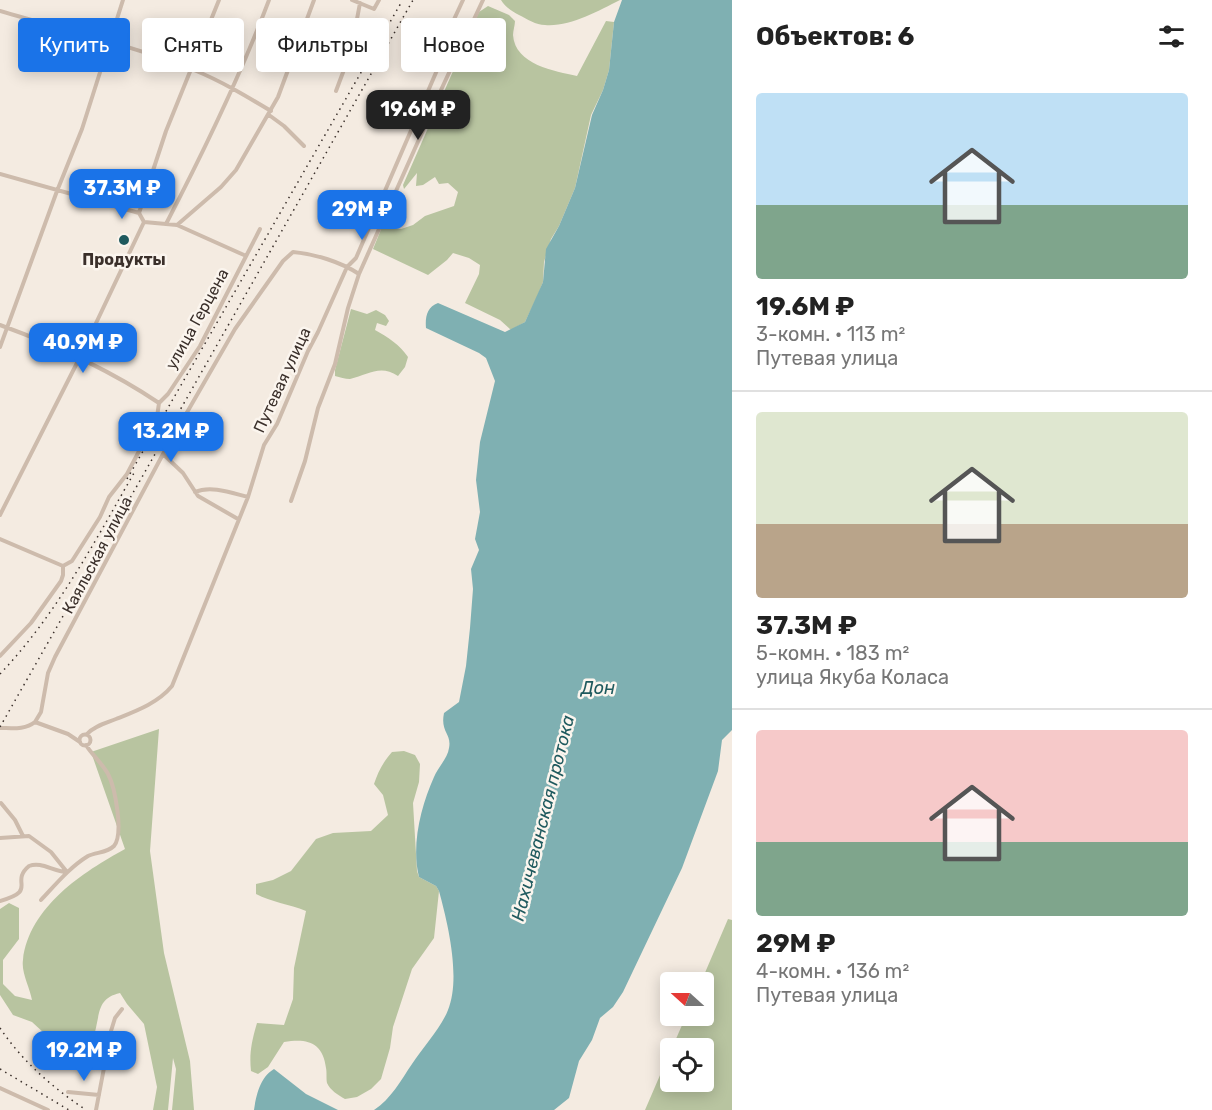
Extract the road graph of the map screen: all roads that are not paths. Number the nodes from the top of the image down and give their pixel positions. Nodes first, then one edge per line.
1 (123, 0) edge
2 (219, 0) edge
3 (269, 0) edge
4 (314, 0) edge
5 (352, 0) edge
6 (379, 0) edge
7 (463, 0) edge
8 (483, 0) edge
9 (360, 3) junction
10 (0, 11) edge
11 (24, 18) edge
12 (118, 18) edge
13 (212, 18) edge
14 (101, 72) edge
15 (191, 72) edge
16 (198, 72) edge
17 (233, 88) junction
18 (336, 91) dead end
19 (270, 113) junction
20 (304, 146) dead end
21 (0, 174) edge
22 (57, 191) junction
23 (139, 213) junction
24 (144, 222) junction
25 (166, 224) junction
26 (177, 225) junction
27 (260, 228) dead end
28 (244, 255) junction
29 (347, 267) junction
30 (359, 274) junction
31 (0, 325) edge
32 (7, 328) junction
33 (0, 347) edge
34 (79, 358) junction
35 (159, 403) junction
36 (163, 454) junction
37 (195, 492) junction
38 (248, 497) junction
39 (291, 501) dead end
40 (0, 515) edge
41 (238, 519) junction
42 (0, 540) edge
43 (63, 566) junction
44 (0, 656) edge
45 (35, 722) junction
46 (0, 728) edge
47 (68, 734) junction
48 (87, 734) junction
49 (81, 735) junction
50 (80, 742) junction
51 (86, 746) junction
52 (1, 803) edge
53 (23, 836) junction
54 (0, 838) edge
55 (68, 872) junction
56 (41, 900) dead end
57 (0, 901) edge
58 (122, 1009) dead end
59 (0, 1088) edge
60 (68, 1092) dead end
61 (99, 1095) junction
62 (48, 1110) edge
63 (96, 1110) edge

1 - 12 street
2 - 13 street
3 - 17 street
4 - 19 street
5 - 9 street
6 - 9 street
7 - 29 street, Путевая улица
8 - 30 street
9 - 18 street
10 - 11 street
14 - 22 street
15 - 23 street
16 - 17 street
17 - 19 street
17 - 25 street
19 - 20 street
19 - 26 street
21 - 22 street
22 - 23 street
22 - 32 street
23 - 24 street
24 - 25 street
24 - 34 street
25 - 26 street
26 - 28 street
27 - 28 street, улица Герцена
28 - 35 street, улица Герцена
29 - 30 street, Каяльская улица
29 - 36 street, Каяльская улица
29 - 38 street, Путевая улица
30 - 39 street
31 - 32 street
32 - 33 street
32 - 34 street
34 - 35 street
34 - 40 street
35 - 43 street, улица Герцена
36 - 37 street
36 - 45 street, Каяльская улица
37 - 38 street
37 - 41 street
38 - 41 street, Путевая улица
41 - 48 street, Путевая улица
42 - 43 street
43 - 44 street, улица Герцена
45 - 46 street
45 - 47 street, Путевая улица
47 - 49 street, Путевая улица
47 - 50 street, Путевая улица
48 - 49 street, Путевая улица
48 - 51 street
49 - 50 street
50 - 51 street, Путевая улица
51 - 55 street, Путевая улица
52 - 53 street
53 - 54 street
53 - 55 street
55 - 56 street
55 - 57 street
58 - 61 street
59 - 62 street
60 - 61 street
61 - 63 street

